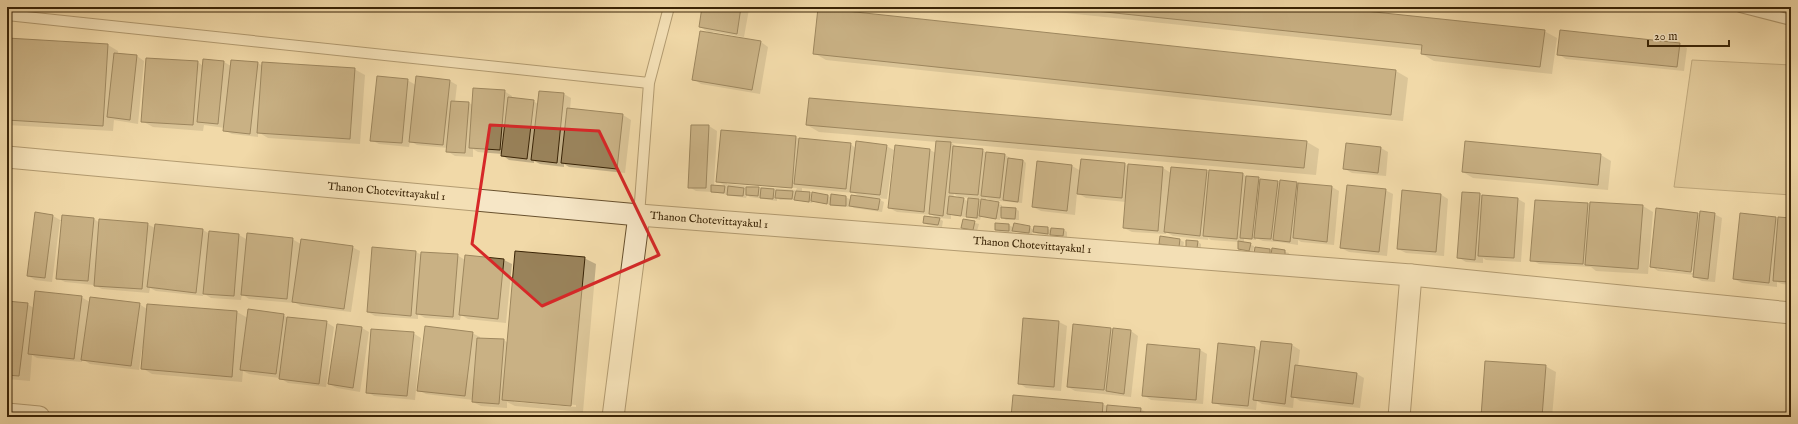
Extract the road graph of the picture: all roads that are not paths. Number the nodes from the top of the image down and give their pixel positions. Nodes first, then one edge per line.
1 (669, 7) edge
2 (1740, 7) edge
3 (7, 15) edge
4 (1791, 20) edge
5 (649, 83) junction
6 (7, 157) edge
7 (639, 215) junction
8 (1411, 275) junction
9 (1791, 313) edge
10 (7, 414) edge
11 (39, 417) edge
12 (613, 417) edge
13 (1399, 417) edge

1 - 5 lane
2 - 4 lane
3 - 5 lane
5 - 7 lane
6 - 7 street, Thanon Chotevittayakul 1
7 - 8 street, Thanon Chotevittayakul 1
7 - 12 street
8 - 9 street, Thanon Chotevittayakul 1
8 - 13 street
10 - 11 street

